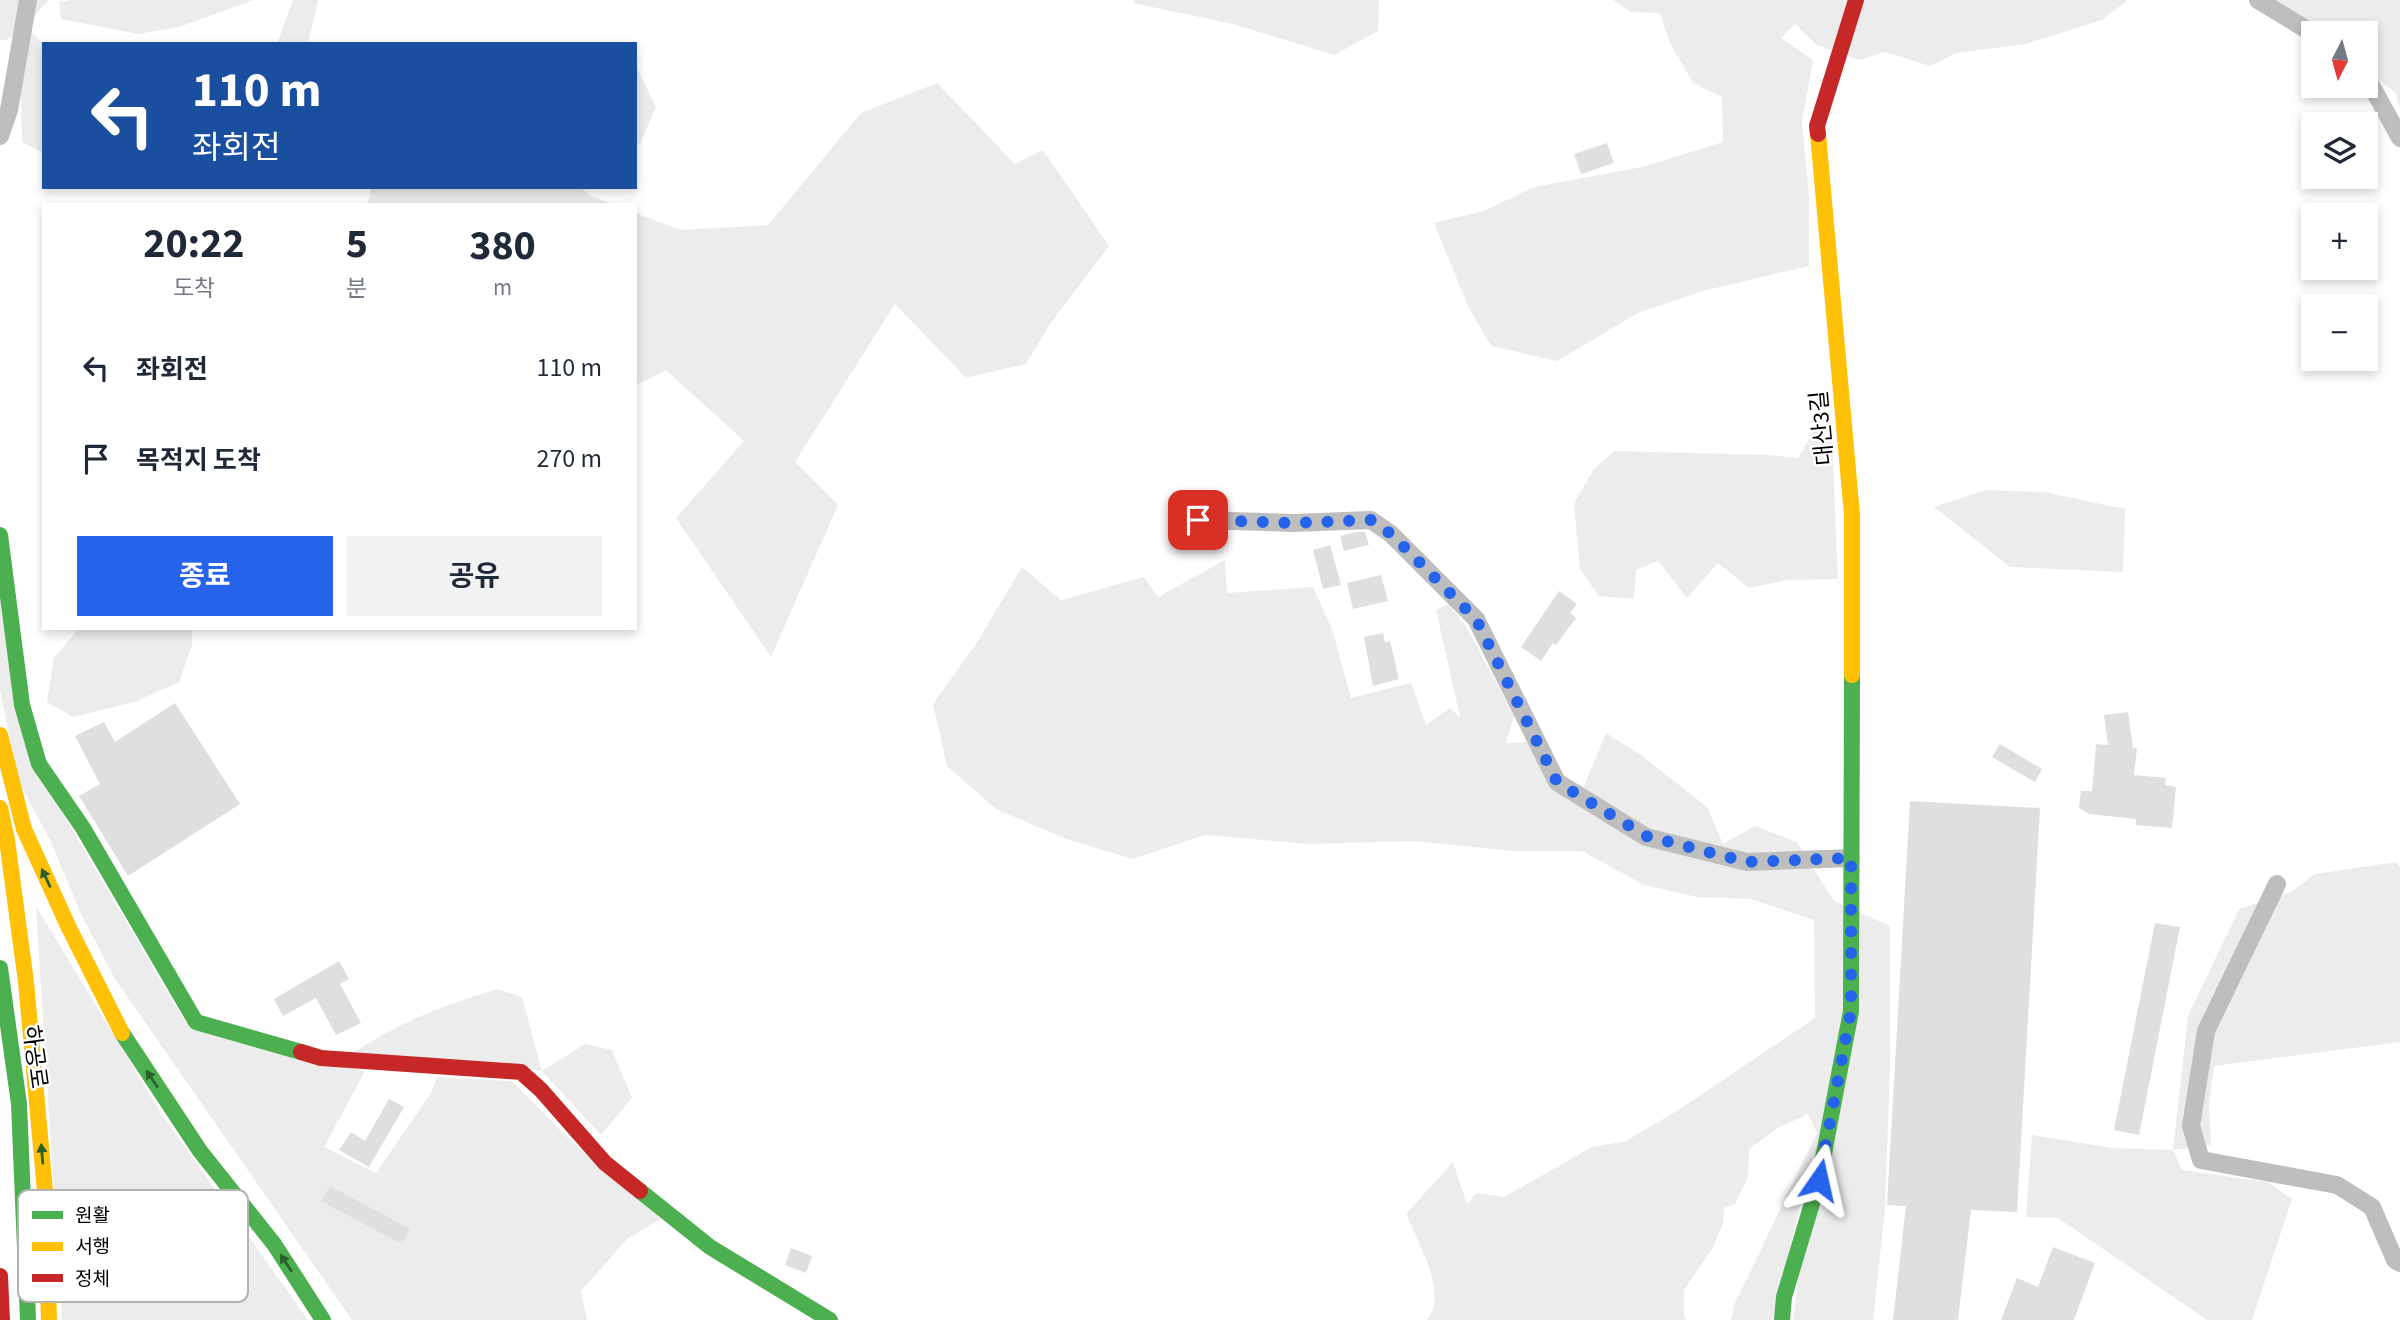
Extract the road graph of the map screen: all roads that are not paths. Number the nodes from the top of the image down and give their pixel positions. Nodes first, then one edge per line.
1 (28, 0) edge
2 (1856, 0) edge
3 (2258, 0) edge
4 (2301, 26) edge
5 (2378, 98) edge
6 (0, 136) edge
7 (2400, 138) edge
8 (1198, 520) dead end
9 (0, 536) edge
10 (0, 735) edge
11 (0, 808) edge
12 (1851, 858) junction
13 (2277, 884) dead end
14 (0, 968) edge
15 (22, 1190) edge
16 (45, 1190) edge
17 (231, 1190) edge
18 (248, 1211) edge
19 (2400, 1263) edge
20 (0, 1276) edge
21 (26, 1302) edge
22 (48, 1302) edge
23 (2, 1320) edge
24 (27, 1320) edge
25 (49, 1320) edge
26 (323, 1320) edge
27 (830, 1320) edge
28 (1782, 1320) edge

1 - 6 street
2 - 12 main road, 대산3길
3 - 4 street
5 - 7 street
8 - 12 street
9 - 27 main road
17 -> 10 main road
16 -> 11 main road
12 - 28 main road, 대산3길
13 - 19 street
14 - 15 main road, 하공로
26 -> 18 main road
20 - 23 main road
21 - 24 main road, 하공로
25 -> 22 main road

